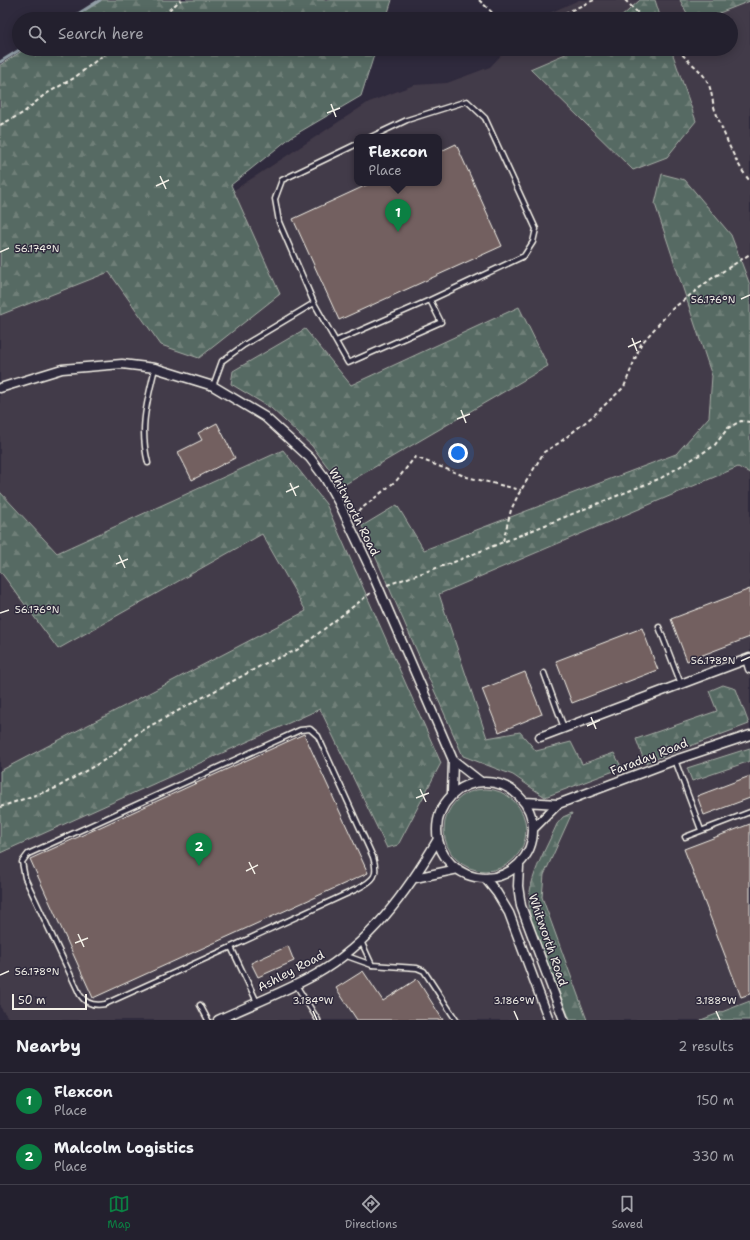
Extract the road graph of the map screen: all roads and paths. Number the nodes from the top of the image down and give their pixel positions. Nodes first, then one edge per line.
1 (181, 0) edge
2 (479, 0) edge
3 (594, 0) edge
4 (625, 0) edge
5 (166, 12) edge
6 (492, 12) edge
7 (567, 12) edge
8 (637, 12) edge
9 (102, 56) edge
10 (682, 56) edge
11 (0, 125) edge
12 (377, 134) edge
13 (354, 145) edge
14 (750, 181) edge
15 (750, 254) edge
16 (430, 300) junction
17 (314, 303) junction
18 (336, 341) junction
19 (155, 368) junction
20 (214, 386) junction
21 (0, 388) edge
22 (750, 422) edge
23 (148, 463) dead end
24 (521, 490) junction
25 (350, 527) junction
26 (503, 542) junction
27 (378, 588) junction
28 (659, 627) dead end
29 (748, 658) edge
30 (750, 669) edge
31 (544, 673) dead end
32 (681, 684) junction
33 (564, 728) junction
34 (750, 735) edge
35 (540, 737) dead end
36 (453, 760) junction
37 (675, 760) junction
38 (481, 782) junction
39 (452, 793) junction
40 (525, 802) junction
41 (558, 804) junction
42 (0, 807) edge
43 (750, 812) edge
44 (534, 829) junction
45 (701, 830) junction
46 (685, 837) dead end
47 (438, 839) junction
48 (518, 866) junction
49 (458, 869) junction
50 (415, 878) junction
51 (485, 878) junction
52 (361, 941) junction
53 (231, 947) junction
54 (344, 955) junction
55 (372, 965) junction
56 (296, 985) junction
57 (256, 1002) junction
58 (200, 1005) dead end
59 (208, 1020) edge
60 (218, 1020) edge
61 (318, 1020) edge
62 (456, 1020) edge
63 (549, 1020) edge
64 (564, 1020) edge

1 - 5 path
2 - 6 path
3 - 7 path
4 - 8 path
9 - 11 path
10 - 14 path
12 - 16 lane
13 - 17 lane
15 - 24 path
16 - 18 lane
16 - 18 lane
17 - 18 lane
17 - 20 lane
19 - 20 street, Whitworth Road
19 - 21 street, Whitworth Road
19 - 23 lane
20 - 25 street, Whitworth Road
22 - 26 path
24 - 25 path
24 - 26 path
25 - 27 street, Whitworth Road
26 - 27 path
27 - 36 street, Whitworth Road
27 - 42 path
28 - 32 lane
29 - 30 street
29 - 32 street
31 - 33 lane
32 - 33 street
33 - 35 street
34 - 37 street, Faraday Road
36 - 38 street, Whitworth Road
36 - 39 street, Whitworth Road
37 - 41 street, Faraday Road
37 - 45 lane
38 - 39 street
38 - 40 street
39 - 47 street
40 - 41 street, Faraday Road
40 - 44 street
41 - 44 street, Faraday Road
43 - 45 lane
44 - 48 street
45 - 46 lane
47 - 49 street
47 - 50 street, Ashley Road
48 - 51 street
48 - 64 street, Whitworth Road
49 - 50 street
49 - 51 street
50 - 52 street, Ashley Road
51 - 63 street
52 - 54 street, Ashley Road
52 - 55 lane
53 - 53 lane
53 - 57 lane
54 - 55 lane
54 - 56 street, Ashley Road
55 - 62 lane
56 - 57 street, Ashley Road
56 - 61 lane
57 - 60 street, Ashley Road
58 - 59 lane

